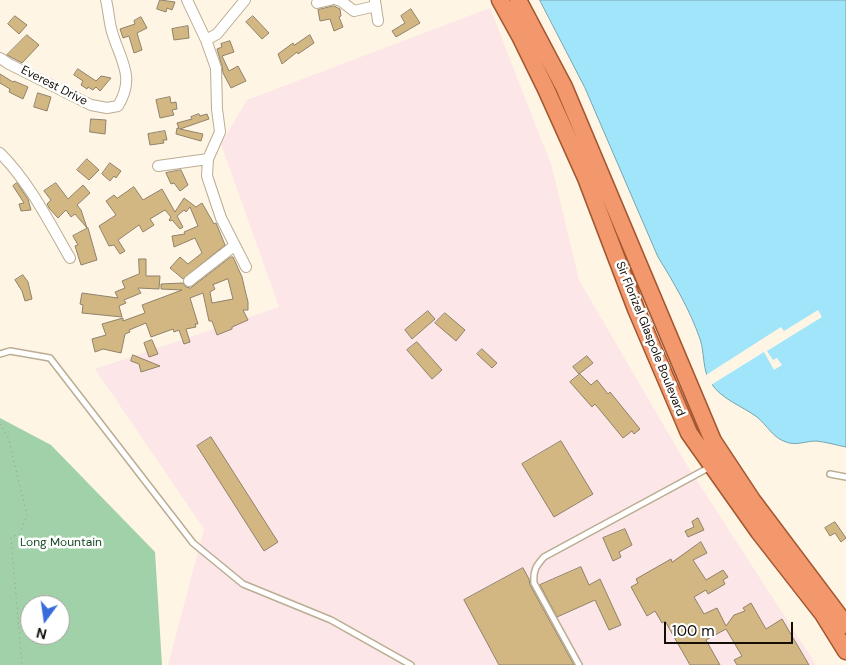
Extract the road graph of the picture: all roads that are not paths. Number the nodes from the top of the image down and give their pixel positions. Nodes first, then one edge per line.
1 (106, 0) edge
2 (187, 0) edge
3 (245, 0) edge
4 (330, 0) edge
5 (337, 0) edge
6 (500, 0) edge
7 (518, 0) edge
8 (317, 3) dead end
9 (375, 3) edge
10 (378, 21) dead end
11 (206, 40) junction
12 (0, 58) edge
13 (0, 154) edge
14 (208, 158) junction
15 (158, 166) dead end
16 (234, 246) junction
17 (70, 258) dead end
18 (246, 267) dead end
19 (189, 281) dead end
20 (0, 354) edge
21 (712, 466) junction
22 (830, 474) dead end
23 (846, 478) edge
24 (846, 625) edge
25 (846, 651) edge
26 (411, 665) edge
27 (579, 665) edge

1 - 12 street, Everest Drive
2 - 11 street
3 - 11 street
4 - 8 street
5 - 9 street
6 - 21 highway, Sir Florizel Glaspole Boulevard
7 - 24 highway, Sir Florizel Glaspole Boulevard
9 - 10 street
11 - 14 street
13 - 17 street
14 - 15 street
14 - 16 street
16 - 18 street
16 - 19 street
20 - 26 lane
21 - 25 highway, Sir Florizel Glaspole Boulevard
21 - 27 lane
22 - 23 lane

